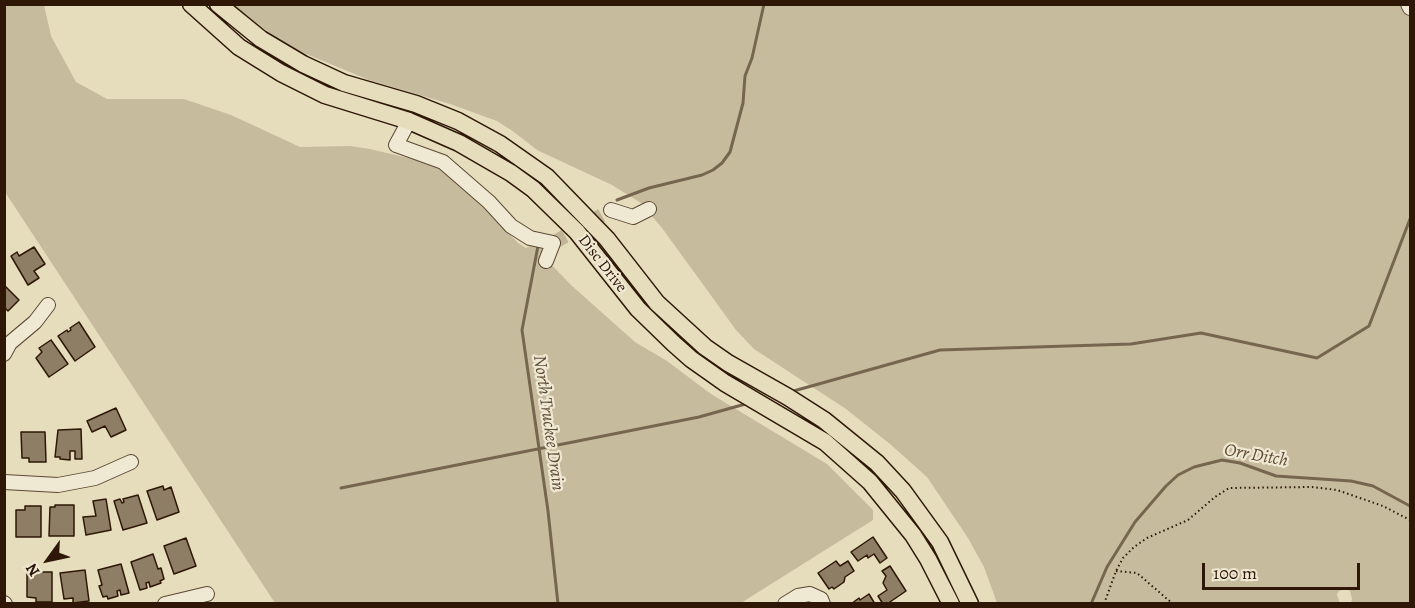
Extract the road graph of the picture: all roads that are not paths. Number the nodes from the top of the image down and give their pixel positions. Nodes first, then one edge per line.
1 (191, 4) edge
2 (218, 4) edge
3 (409, 122) junction
4 (649, 209) dead end
5 (611, 210) tunnel mouth
6 (546, 261) dead end
7 (48, 305) dead end
8 (4, 354) edge
9 (131, 462) dead end
10 (4, 482) edge
11 (207, 594) dead end
12 (165, 603) edge
13 (785, 603) edge
14 (823, 603) edge
15 (951, 603) edge
16 (970, 603) edge

1 - 3 main road, Disc Drive
2 - 16 main road, Disc Drive
3 - 6 street
3 - 15 main road, Disc Drive
4 - 5 street
7 - 8 street
9 - 10 street
11 - 12 street
13 - 14 street

